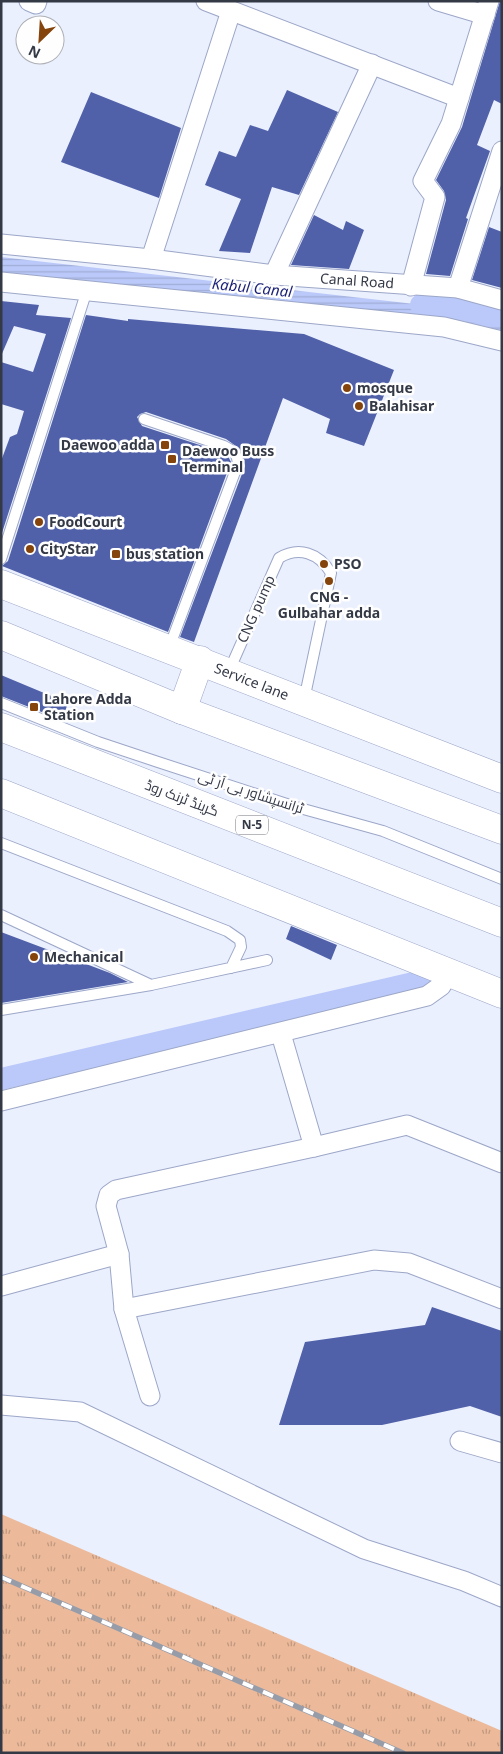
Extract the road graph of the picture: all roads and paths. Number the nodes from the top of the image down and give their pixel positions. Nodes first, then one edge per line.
1 (29, 1) edge
2 (38, 1) edge
3 (206, 1) edge
4 (438, 1) edge
5 (487, 8) edge
6 (231, 11) junction
7 (372, 64) junction
8 (459, 98) junction
9 (502, 151) edge
10 (1, 244) edge
11 (151, 259) junction
12 (274, 275) junction
13 (1, 282) edge
14 (411, 286) junction
15 (458, 288) junction
16 (87, 290) junction
17 (502, 300) edge
18 (502, 341) edge
19 (144, 419) dead end
20 (1, 558) edge
21 (1, 584) edge
22 (1, 635) edge
23 (169, 649) junction
24 (200, 660) junction
25 (229, 671) junction
26 (304, 700) junction
27 (1, 703) edge
28 (182, 710) junction
29 (1, 727) edge
30 (502, 779) edge
31 (1, 793) edge
32 (502, 830) edge
33 (1, 843) edge
34 (502, 879) edge
35 (1, 915) edge
36 (502, 923) edge
37 (267, 960) dead end
38 (232, 968) junction
39 (449, 972) junction
40 (151, 985) junction
41 (502, 994) edge
42 (1, 1010) edge
43 (281, 1034) junction
44 (1, 1101) edge
45 (314, 1147) junction
46 (502, 1163) edge
47 (119, 1254) junction
48 (1, 1286) edge
49 (502, 1299) edge
50 (124, 1309) junction
51 (150, 1396) dead end
52 (1, 1405) edge
53 (460, 1441) dead end
54 (502, 1453) edge
55 (502, 1598) edge

1 - 2 street
3 - 6 street
4 - 5 street
5 - 8 street
6 - 7 street
6 - 11 street
7 - 8 street
7 - 12 street
8 - 14 street
9 - 15 street
10 - 11 street, Canal Road
11 - 12 street, Canal Road
12 - 14 street, Canal Road
13 - 16 street
14 - 15 street, Canal Road
15 - 17 street, Canal Road
16 - 18 street
16 - 20 lane
19 - 23 lane
21 - 23 main road, Service lane
22 - 28 main road
23 - 24 main road, Service lane
24 - 25 main road, Service lane
24 - 28 main road
25 - 26 main road, Service lane
25 - 26 lane, CNG pump
26 - 30 main road, Service lane
27 - 34 lane, ٹرانسپشاور بی آر ٹی
28 - 32 main road
29 - 36 main road, گرینڈ ٹرنک روڈ / N-5
31 - 39 main road
33 - 38 lane
35 - 40 lane
37 - 38 lane
38 - 40 lane
39 - 41 main road
39 - 43 street
40 - 42 lane
43 - 44 street
43 - 45 street
45 - 46 street
45 - 47 street
47 - 48 street
47 - 50 street
49 - 50 street
50 - 51 street
52 - 55 street
53 - 54 street

